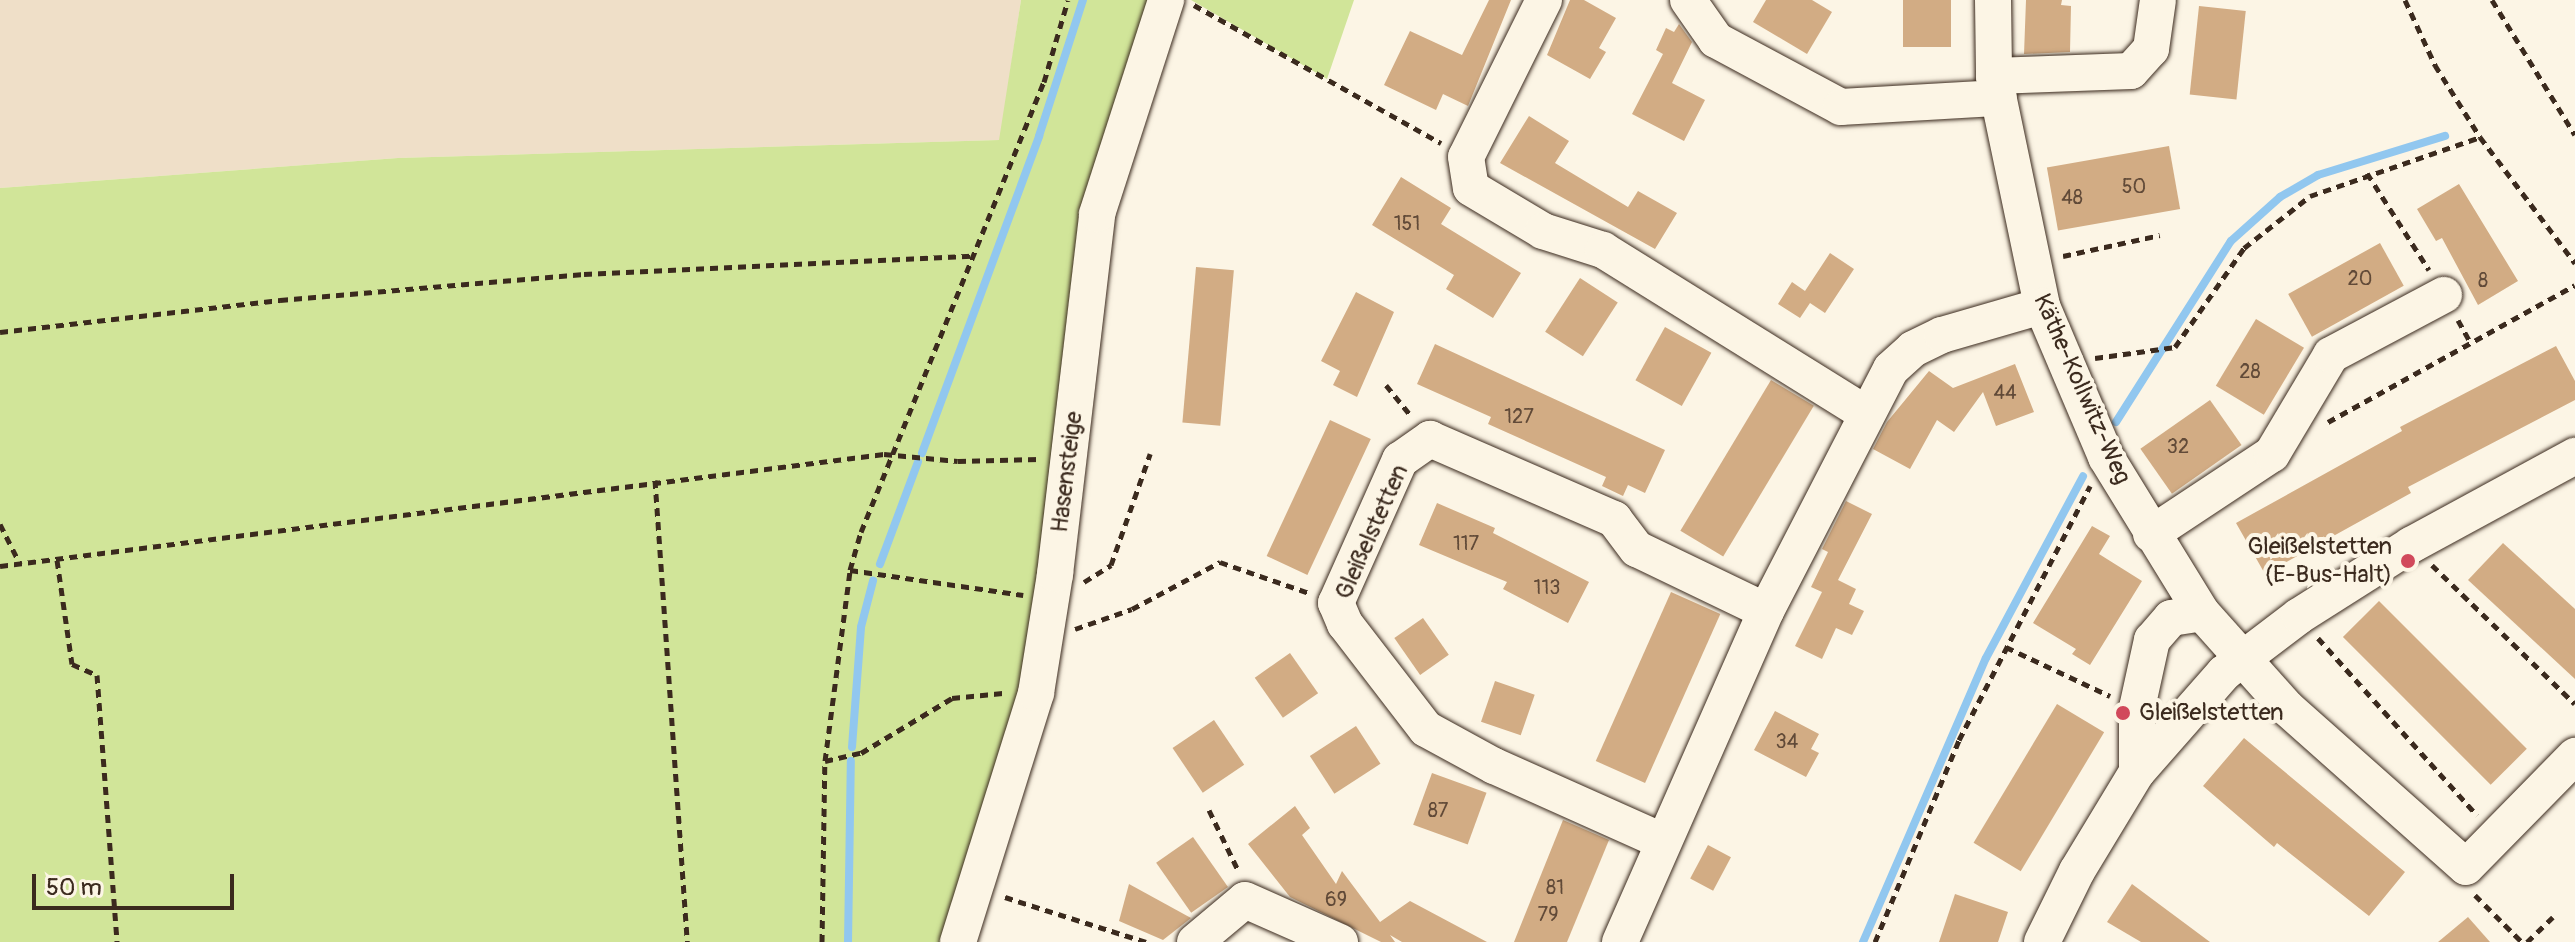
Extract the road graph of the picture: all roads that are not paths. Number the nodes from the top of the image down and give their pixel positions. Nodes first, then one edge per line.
1 (1166, 0) edge
2 (1544, 0) edge
3 (1688, 0) edge
4 (1993, 0) edge
5 (2158, 0) edge
6 (1996, 87) junction
7 (2444, 295) road end
8 (2042, 306) junction
9 (1865, 413) junction
10 (2575, 456) edge
11 (2151, 534) junction
12 (1766, 611) junction
13 (2202, 613) junction
14 (2241, 657) junction
15 (2575, 756) edge
16 (2137, 772) junction
17 (1662, 841) junction
18 (958, 942) edge
19 (1195, 942) edge
20 (1340, 942) edge
21 (1620, 942) edge
22 (2042, 942) edge

1 - 18 street, Hasensteige
2 - 9 street
3 - 6 street
4 - 6 street, Käthe-Kollwitz-Weg
5 - 6 street
6 - 8 street, Käthe-Kollwitz-Weg
7 - 11 street
8 - 9 street
8 - 11 street, Käthe-Kollwitz-Weg
9 - 12 street
10 - 14 street
11 - 13 street, Käthe-Kollwitz-Weg
12 - 17 street
12 - 17 street, Gleißelstetten
13 - 14 street, Käthe-Kollwitz-Weg
13 - 16 street
14 - 15 street, Käthe-Kollwitz-Weg
14 - 16 street
16 - 22 street
17 - 21 street
19 - 20 street

